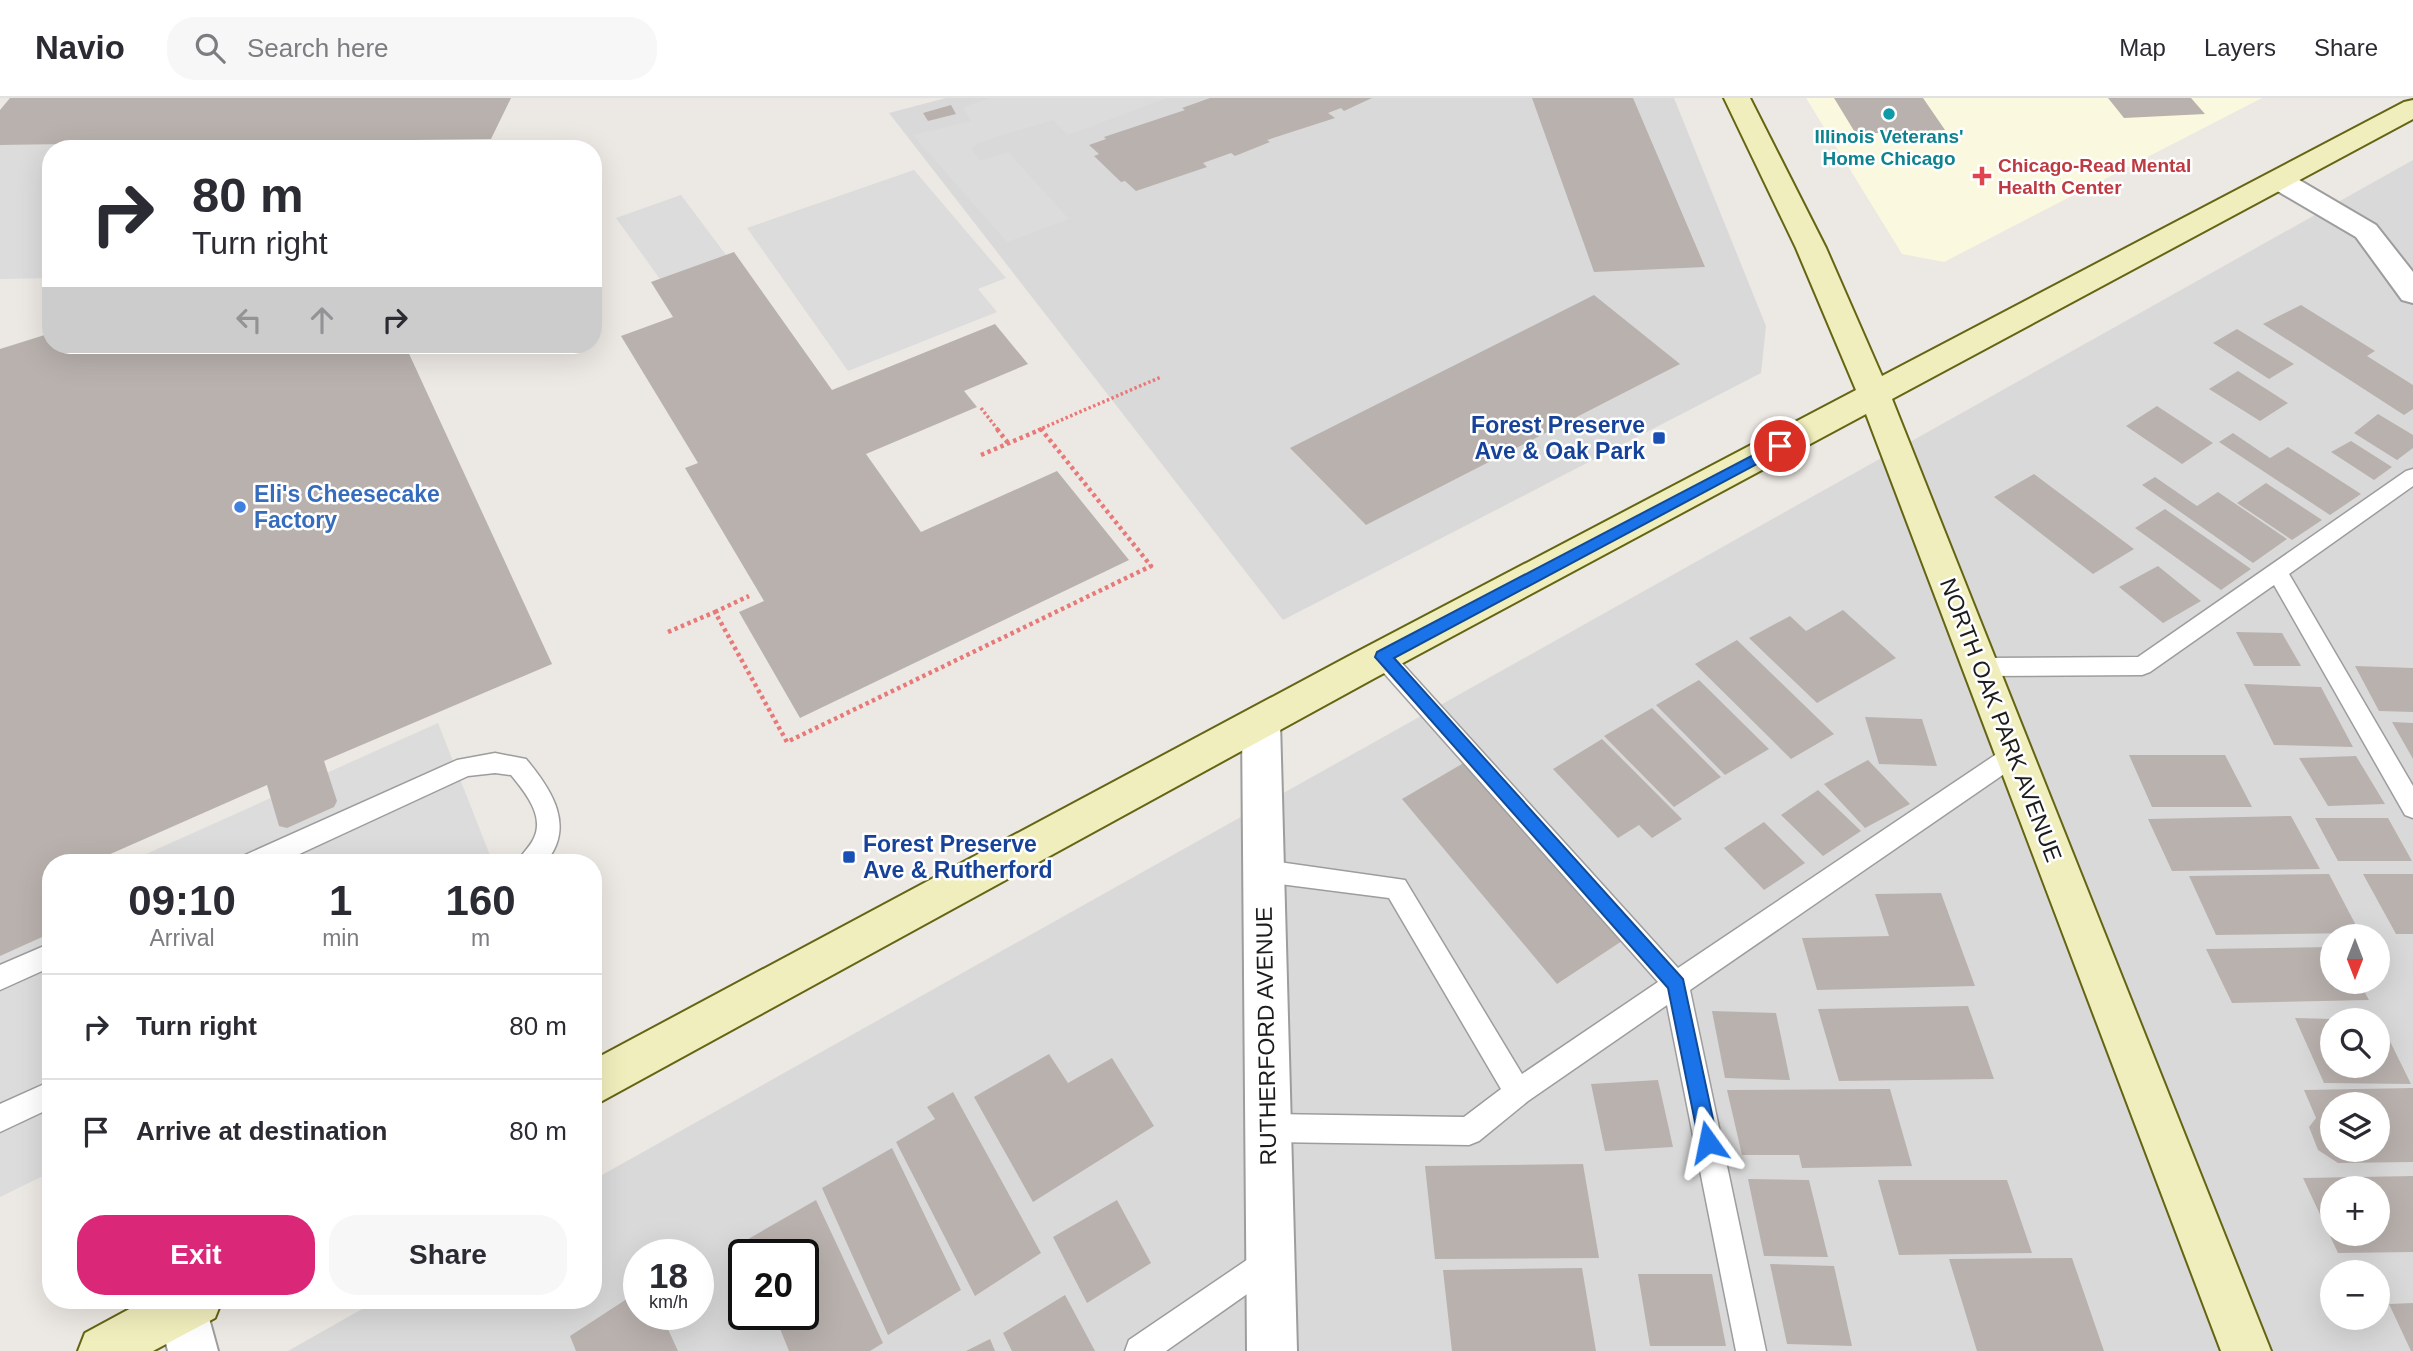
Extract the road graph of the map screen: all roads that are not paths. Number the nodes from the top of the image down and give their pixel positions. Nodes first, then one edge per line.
1 (1737, 98) edge
2 (2413, 108) edge
3 (2279, 180) junction
4 (2413, 293) edge
5 (1875, 396) junction
6 (2413, 476) edge
7 (2278, 573) junction
8 (1383, 657) junction
9 (1980, 667) junction
10 (1261, 722) junction
11 (2015, 754) junction
12 (2413, 808) edge
13 (274, 854) edge
14 (538, 854) edge
15 (1264, 871) junction
16 (42, 959) edge
17 (0, 978) edge
18 (1676, 985) junction
19 (602, 1079) edge
20 (1518, 1092) junction
21 (42, 1098) edge
22 (0, 1118) edge
23 (1268, 1128) junction
24 (1270, 1261) junction
25 (191, 1320) edge
26 (103, 1351) edge
27 (1140, 1351) edge
28 (1272, 1351) edge
29 (1751, 1351) edge
30 (2246, 1351) edge

1 - 5 main road, NORTH OAK PARK AVENUE
2 - 3 main road
3 - 4 street
3 - 5 main road
5 - 8 main road
5 - 9 main road, NORTH OAK PARK AVENUE
6 - 7 lane
7 - 9 lane
7 - 12 lane
8 - 10 main road
8 - 18 lane
9 - 11 main road, NORTH OAK PARK AVENUE
10 - 15 street, RUTHERFORD AVENUE
10 - 19 main road
11 - 18 lane
11 - 30 main road, NORTH OAK PARK AVENUE
13 - 14 lane
15 - 20 lane
15 - 23 street, RUTHERFORD AVENUE
16 - 17 lane
18 - 20 lane
18 - 29 lane
20 - 23 lane
21 - 22 lane
23 - 24 street, RUTHERFORD AVENUE
24 - 27 lane
24 - 28 street, RUTHERFORD AVENUE
25 - 26 main road

